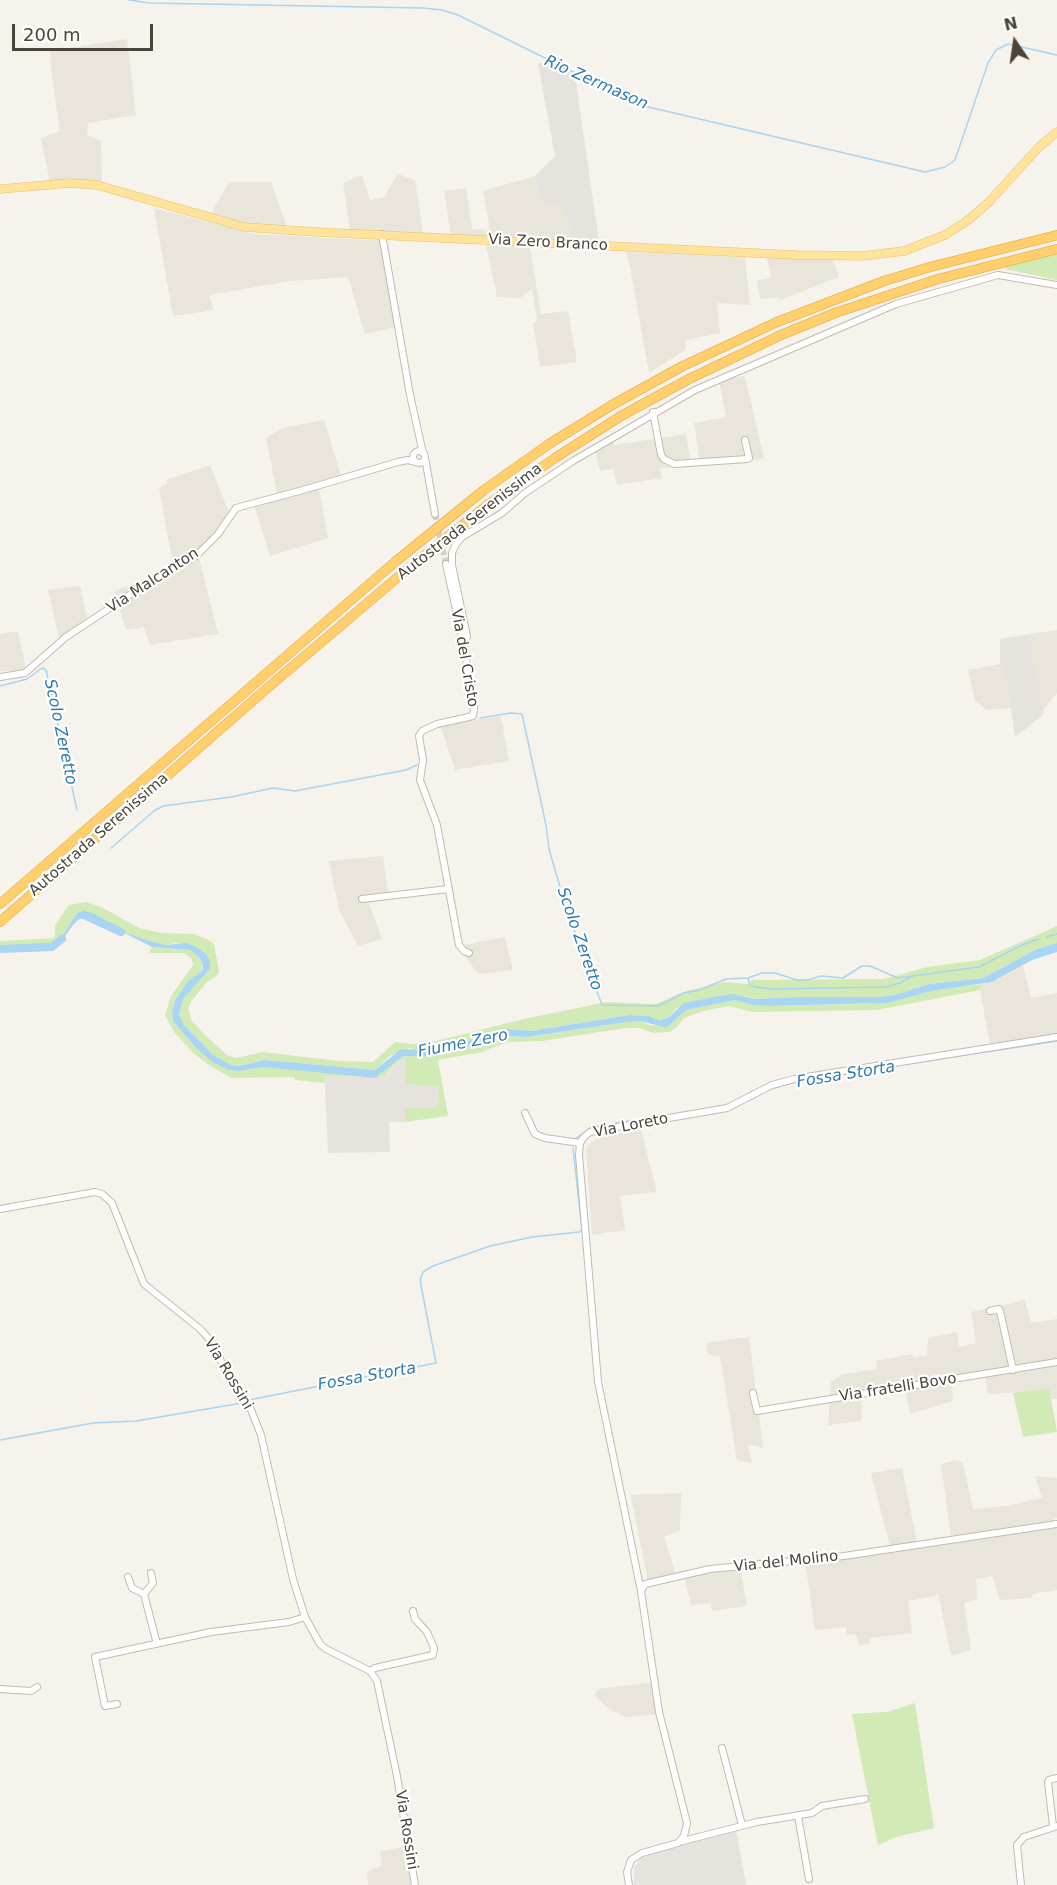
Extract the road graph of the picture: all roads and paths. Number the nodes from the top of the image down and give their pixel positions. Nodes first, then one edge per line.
1 (1057, 132) edge
2 (0, 189) edge
3 (382, 234) junction
4 (1057, 235) edge
5 (1057, 249) edge
6 (1057, 285) edge
7 (653, 412) junction
8 (745, 440) dead end
9 (417, 456) junction
10 (425, 468) junction
11 (435, 514) tunnel mouth
12 (446, 564) tunnel mouth
13 (464, 646) junction
14 (0, 676) edge
15 (448, 889) junction
16 (362, 899) dead end
17 (0, 904) edge
18 (0, 922) edge
19 (469, 953) dead end
20 (1057, 1037) edge
21 (525, 1113) dead end
22 (580, 1143) junction
23 (0, 1209) edge
24 (990, 1311) dead end
25 (1057, 1362) edge
26 (1013, 1370) junction
27 (753, 1393) dead end
28 (1057, 1524) edge
29 (292, 1539) dead end
30 (284, 1541) junction
31 (151, 1573) dead end
32 (128, 1577) dead end
33 (641, 1591) junction
34 (144, 1594) junction
35 (412, 1611) dead end
36 (305, 1617) junction
37 (157, 1644) junction
38 (370, 1671) junction
39 (37, 1687) dead end
40 (0, 1689) edge
41 (117, 1704) dead end
42 (722, 1748) dead end
43 (1057, 1778) edge
44 (865, 1799) dead end
45 (798, 1816) junction
46 (742, 1825) junction
47 (1055, 1826) edge
48 (678, 1843) junction
49 (809, 1879) dead end
50 (415, 1885) edge
51 (629, 1885) edge
52 (1021, 1885) edge

1 - 3 main road, Via Zero Branco
2 - 3 main road, Via Zero Branco
3 - 9 street
4 - 17 highway, Autostrada Serenissima
5 - 18 highway, Autostrada Serenissima
6 - 7 street
7 - 8 street
7 - 13 street
9 - 10 street
9 - 10 street, Via Malcanton
9 - 14 street, Via Malcanton
10 - 11 street
12 - 13 street, Via del Cristo
13 - 15 street, Via del Cristo
15 - 16 street
15 - 19 street, Via del Cristo
20 - 22 street, Via Loreto
21 - 22 street
22 - 33 street, Via Loreto
23 - 30 street, Via Rossini
24 - 26 street
25 - 26 street, Via fratelli Bovo
26 - 27 street, Via fratelli Bovo
28 - 33 street, Via del Molino
29 - 30 street
30 - 36 street, Via Rossini
31 - 34 street
32 - 34 street
33 - 48 street
34 - 37 street
35 - 38 street
36 - 37 street
36 - 38 street, Via Rossini
37 - 41 street
38 - 50 street, Via Rossini
39 - 40 street
42 - 46 street
43 - 47 street
44 - 45 street
45 - 46 street
45 - 49 street
46 - 48 street
47 - 52 street
48 - 51 street

